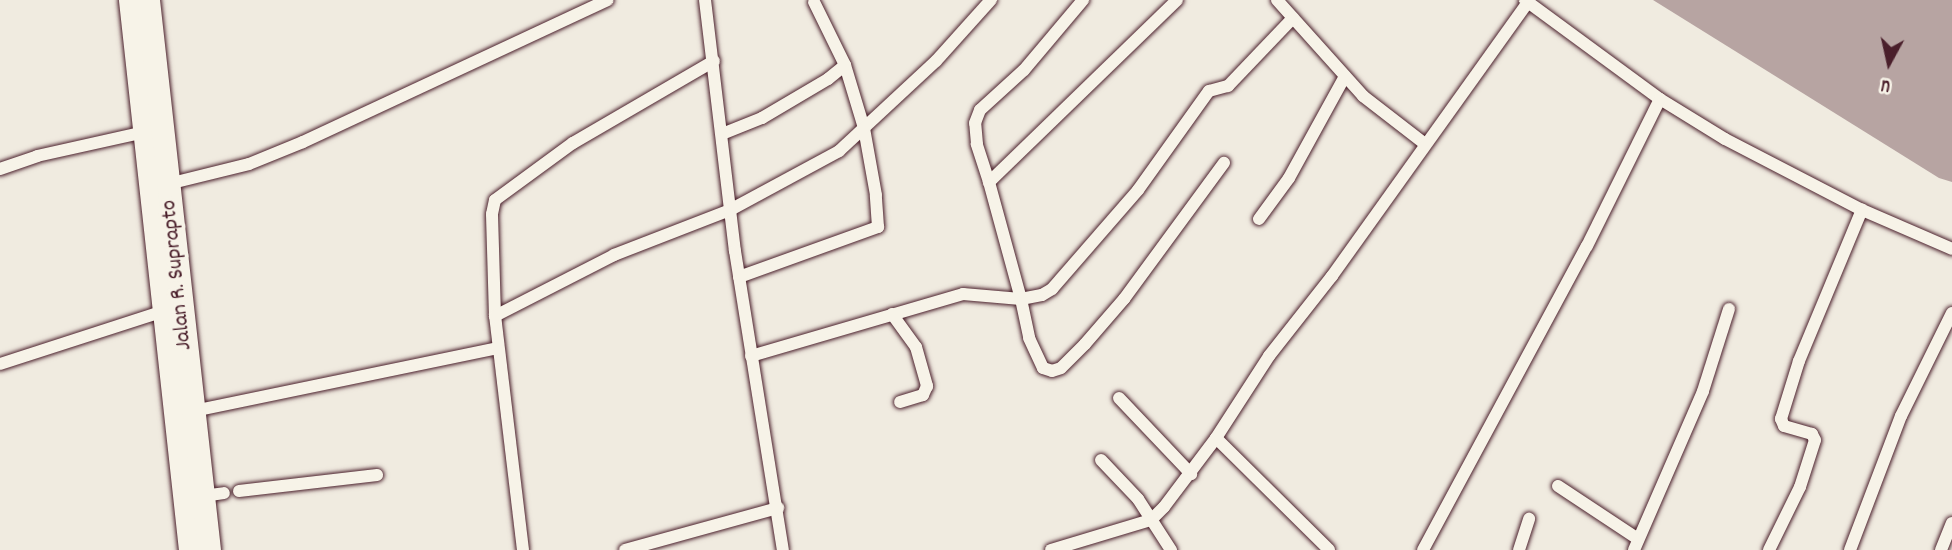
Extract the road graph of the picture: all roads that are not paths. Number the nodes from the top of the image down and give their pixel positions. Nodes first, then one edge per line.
1 (130, 0) edge
2 (148, 0) edge
3 (607, 0) edge
4 (705, 0) edge
5 (991, 0) edge
6 (1083, 0) edge
7 (1177, 0) edge
8 (1277, 0) edge
9 (1527, 1) edge
10 (814, 2) dead end
11 (1293, 18) junction
12 (714, 61) junction
13 (845, 65) junction
14 (1345, 76) junction
15 (1660, 99) junction
16 (864, 128) junction
17 (145, 132) junction
18 (722, 134) junction
19 (1425, 144) junction
20 (1224, 163) dead end
21 (0, 169) edge
22 (989, 182) junction
23 (168, 184) junction
24 (730, 209) junction
25 (1862, 210) junction
26 (1259, 219) dead end
27 (1952, 250) edge
28 (739, 277) junction
29 (1021, 299) junction
30 (1729, 309) dead end
31 (164, 311) junction
32 (1952, 313) edge
33 (892, 314) junction
34 (495, 316) junction
35 (498, 348) junction
36 (751, 356) junction
37 (0, 364) edge
38 (1119, 398) dead end
39 (900, 402) dead end
40 (194, 411) junction
41 (1216, 438) junction
42 (189, 452) junction
43 (1101, 460) dead end
44 (1191, 474) junction
45 (377, 475) dead end
46 (1558, 486) dead end
47 (239, 491) dead end
48 (778, 508) junction
49 (1529, 519) dead end
50 (1151, 520) junction
51 (1952, 523) edge
52 (1636, 544) edge
53 (190, 550) edge
54 (209, 550) edge
55 (523, 550) edge
56 (625, 550) edge
57 (783, 550) edge
58 (1051, 550) edge
59 (1171, 550) edge
60 (1329, 550) edge
61 (1423, 550) edge
62 (1519, 550) edge
63 (1769, 550) edge
64 (1850, 550) edge
65 (1941, 550) edge

1 - 17 highway, Jalan R. Suprapto
2 - 23 highway, Jalan R. Suprapto
3 - 23 street
4 - 12 street
5 - 16 street
6 - 22 street
7 - 22 street
8 - 11 street
9 - 15 street
9 - 19 street
10 - 13 street
11 - 14 street
11 - 29 street
12 - 18 street
12 - 34 street
13 - 16 street
13 - 18 street
14 - 19 street
14 - 26 street
15 - 25 street
15 - 61 street
16 - 24 street
16 - 28 street
17 - 21 street
17 - 31 highway, Jalan R. Suprapto
18 - 24 street
19 - 41 street
20 - 29 street
22 - 29 street
23 - 40 highway, Jalan R. Suprapto
24 - 28 street
24 - 34 street
25 - 27 street
25 - 63 street
28 - 36 street
29 - 33 street
30 - 52 street
31 - 37 street
31 - 42 highway, Jalan R. Suprapto
32 - 64 street
33 - 36 street
33 - 39 street
34 - 35 street
35 - 40 street
35 - 55 street
36 - 48 street
38 - 44 street
40 - 42 highway, Jalan R. Suprapto
41 - 44 street
41 - 60 street
42 - 53 highway, Jalan R. Suprapto
42 - 54 highway, Jalan R. Suprapto
43 - 50 street
44 - 50 street
45 - 47 street
46 - 52 street
48 - 56 street
48 - 57 street
49 - 62 street
50 - 58 street
50 - 59 street
51 - 65 street

